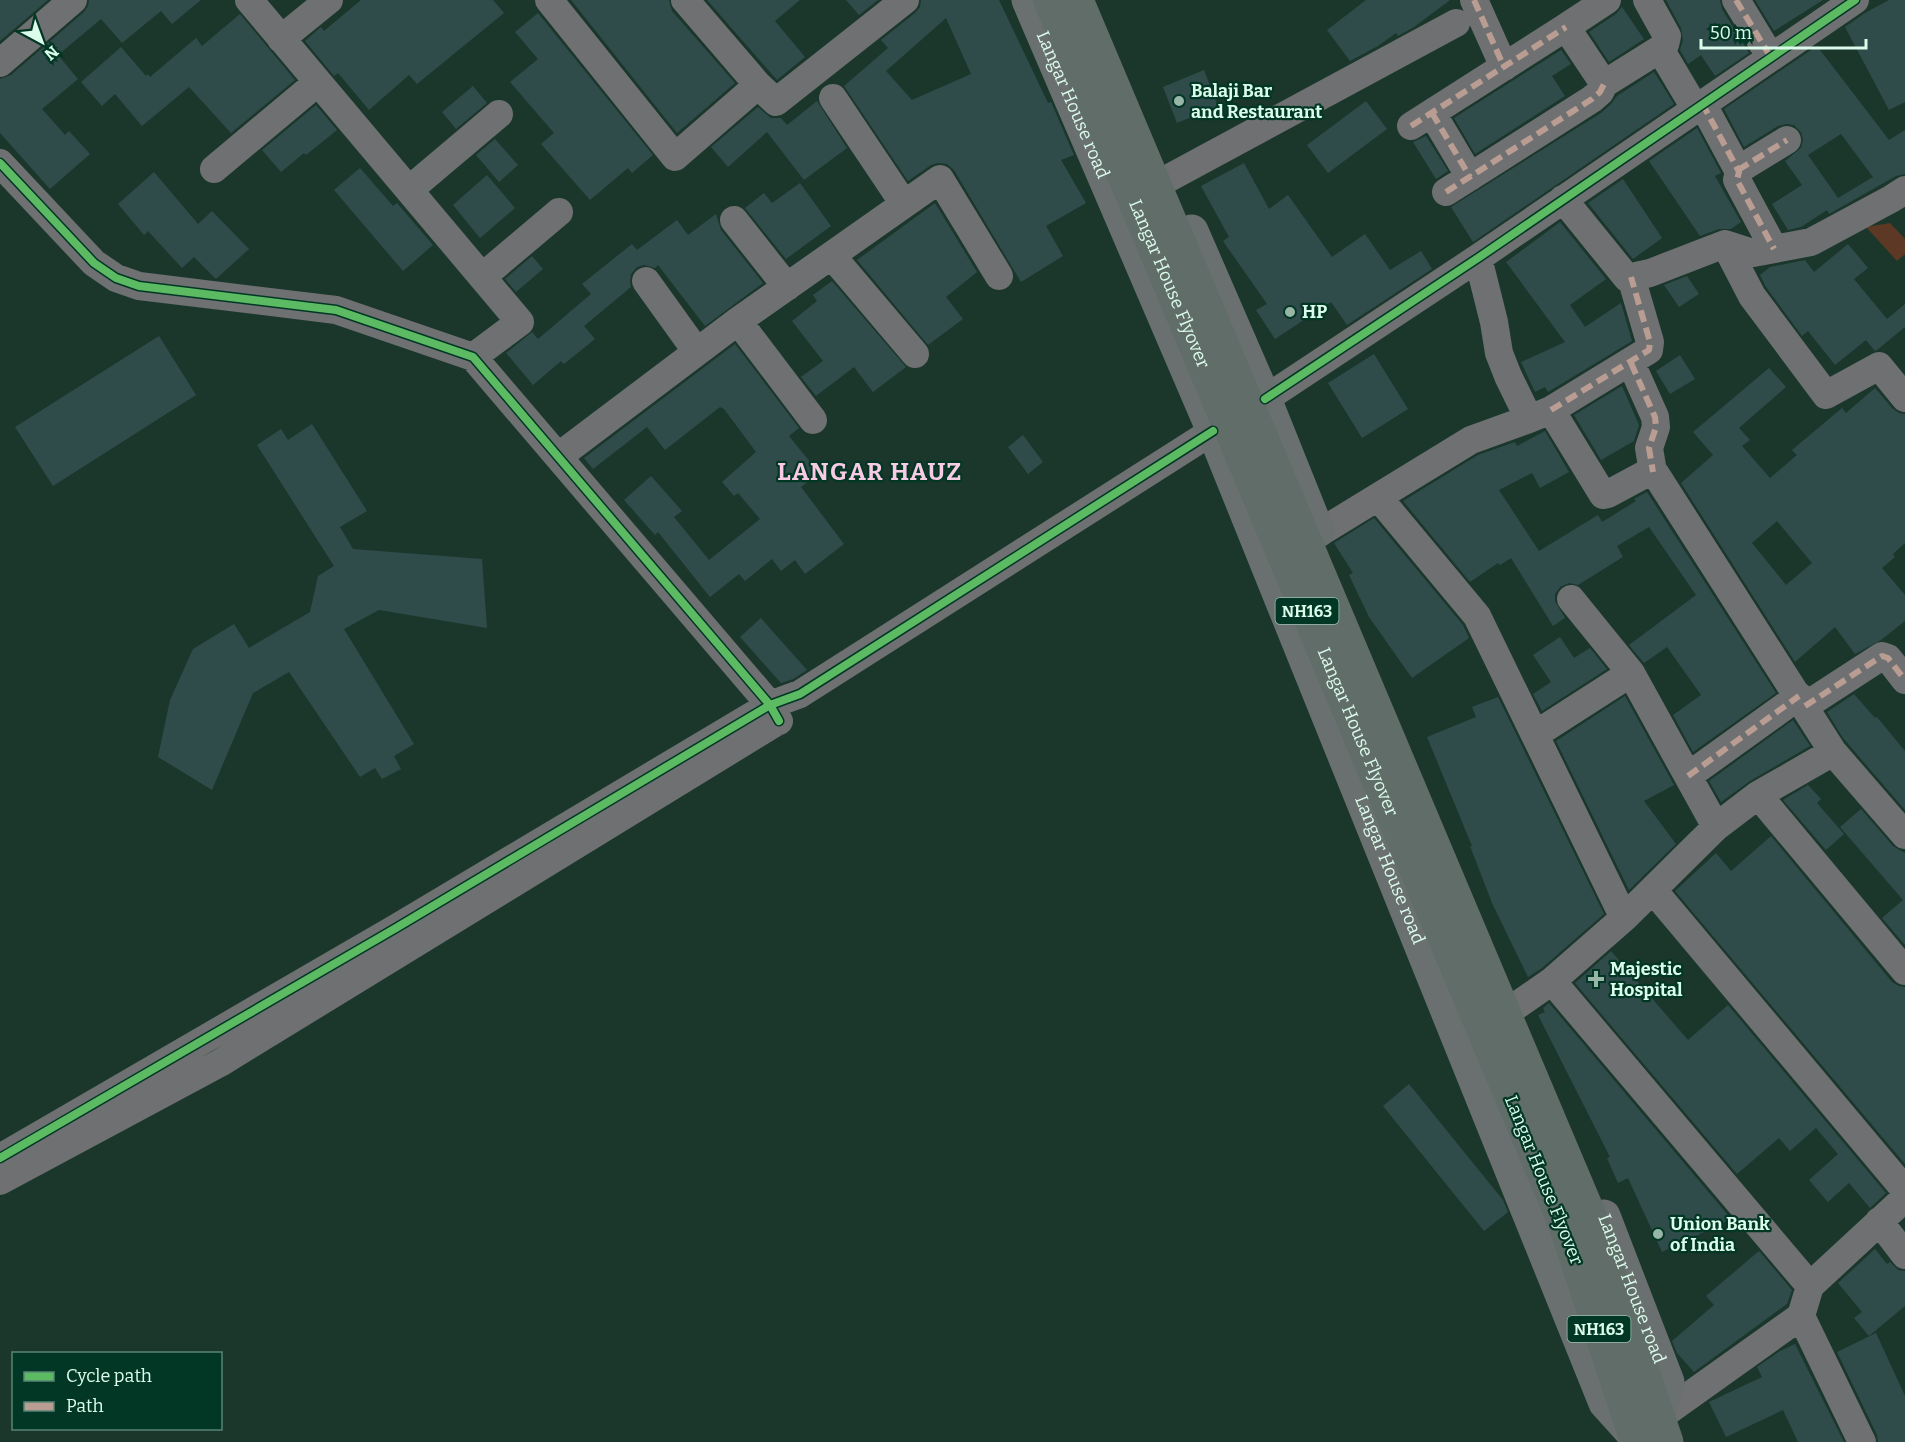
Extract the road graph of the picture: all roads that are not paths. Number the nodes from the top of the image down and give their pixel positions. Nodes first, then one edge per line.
1 (73, 0) edge
2 (249, 0) edge
3 (329, 0) edge
4 (550, 0) edge
5 (685, 0) edge
6 (905, 0) edge
7 (1028, 0) edge
8 (1050, 0) edge
9 (1077, 0) edge
10 (1093, 0) edge
11 (1474, 0) edge
12 (1607, 0) edge
13 (1647, 0) edge
14 (1736, 0) edge
15 (1855, 0) edge
16 (1456, 23) dead end
17 (1566, 27) junction
18 (281, 39) junction
19 (1660, 50) junction
20 (1770, 56) junction
21 (0, 63) edge
22 (1504, 67) junction
23 (318, 82) junction
24 (1604, 84) junction
25 (758, 85) junction
26 (833, 98) dead end
27 (1699, 106) junction
28 (499, 114) dead end
29 (1787, 140) dead end
30 (0, 163) edge
31 (214, 170) dead end
32 (1738, 170) junction
33 (1470, 177) junction
34 (409, 190) junction
35 (1174, 191) junction
36 (1446, 192) dead end
37 (1563, 199) junction
38 (1900, 201) edge
39 (904, 204) junction
40 (559, 212) dead end
41 (734, 220) dead end
42 (1128, 231) junction
43 (1725, 244) junction
44 (1774, 249) junction
45 (832, 256) junction
46 (1478, 258) junction
47 (999, 276) dead end
48 (482, 277) junction
49 (1631, 277) junction
50 (646, 281) dead end
51 (787, 287) junction
52 (738, 321) junction
53 (697, 352) junction
54 (915, 354) dead end
55 (472, 357) junction
56 (1631, 363) junction
57 (1905, 398) edge
58 (1265, 399) junction
59 (1540, 415) junction
60 (813, 420) dead end
61 (1213, 431) junction
62 (559, 456) junction
63 (1653, 472) junction
64 (1378, 497) junction
65 (1324, 545) junction
66 (1274, 581) junction
67 (1571, 600) dead end
68 (1631, 673) junction
69 (1905, 680) edge
70 (1802, 701) junction
71 (774, 713) junction
72 (1536, 734) junction
73 (1833, 752) junction
74 (1688, 776) junction
75 (1758, 795) junction
76 (1716, 827) junction
77 (1905, 835) edge
78 (1653, 890) junction
79 (1624, 918) junction
80 (1905, 971) edge
81 (1552, 981) junction
82 (1516, 1006) junction
83 (0, 1158) edge
84 (0, 1181) edge
85 (1905, 1190) edge
86 (1905, 1198) edge
87 (1576, 1217) junction
88 (1879, 1221) junction
89 (1905, 1255) edge
90 (1810, 1286) junction
91 (1801, 1316) junction
92 (1649, 1434) edge
93 (1862, 1442) edge

1 - 21 street
2 - 18 street
3 - 18 street
4 - 25 street
5 - 25 street
6 - 25 street
7 - 42 main road, Langar House road
8 - 87 highway, Langar House Flyover / NH163, bridge
9 - 87 highway, Langar House Flyover / NH163, bridge
10 - 35 main road, Langar House road
11 - 22 street
12 - 17 street
13 - 19 street
14 - 20 street
15 - 20 street
16 - 35 street
17 - 22 street
17 - 24 street
18 - 23 street
19 - 24 street
19 - 27 street
20 - 27 street
22 - 33 street
23 - 31 street
23 - 34 street
24 - 33 street
26 - 39 street
27 - 32 street
27 - 37 street
28 - 34 street
29 - 32 street
30 - 55 street
32 - 44 street
33 - 36 street
34 - 48 street
35 - 42 main road
35 - 58 main road, Langar House road
37 - 46 street
37 - 49 street
38 - 44 street
39 - 45 street
39 - 47 street
40 - 48 street
41 - 51 street
42 - 61 main road, Langar House road
43 - 44 street
43 - 49 street
43 - 57 street
45 - 51 street
45 - 54 street
46 - 58 street
46 - 59 street
48 - 55 street
49 - 56 street
50 - 53 street
51 - 52 street
52 - 53 street
52 - 60 street
53 - 62 street
55 - 62 street
56 - 59 street
56 - 63 street
58 - 65 main road, Langar House road
59 - 63 street
59 - 64 street
61 - 66 main road, Langar House road
61 - 71 street
62 - 71 street
63 - 70 street
64 - 65 street
64 - 72 street
65 - 66 main road
65 - 82 main road, Langar House road
66 - 92 main road, Langar House road
67 - 68 street
68 - 72 street
68 - 74 street
69 - 70 street
70 - 73 street
70 - 74 street
71 - 83 street
71 - 84 street
72 - 79 street
73 - 75 street
73 - 77 street
74 - 76 street
75 - 76 street
75 - 80 street
76 - 78 street
78 - 79 street
78 - 85 street
79 - 81 street
81 - 82 street
81 - 90 street
82 - 92 main road, Langar House road
86 - 88 street
87 - 92 highway, Langar House Flyover / NH163
88 - 89 street
88 - 90 street
90 - 91 street
91 - 92 street
91 - 93 street

